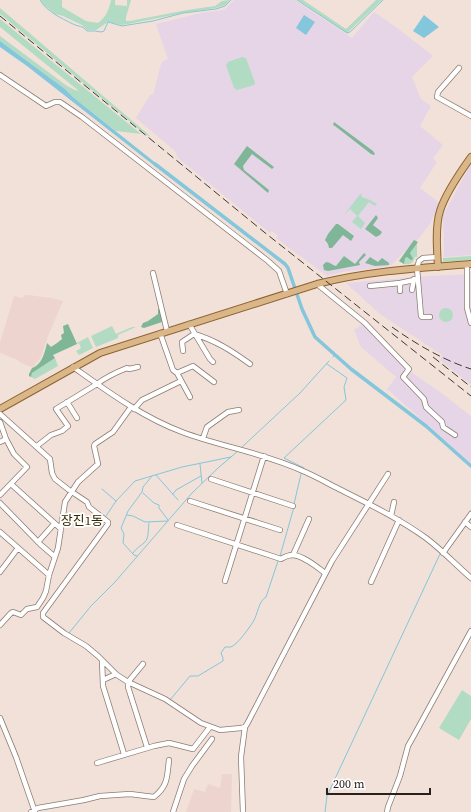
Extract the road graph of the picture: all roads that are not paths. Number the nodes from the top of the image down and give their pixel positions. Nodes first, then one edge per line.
1 (459, 68) dead end
2 (0, 75) edge
3 (471, 116) edge
4 (471, 157) edge
5 (438, 257) junction
6 (469, 264) edge
7 (438, 267) junction
8 (416, 271) junction
9 (153, 273) dead end
10 (414, 280) junction
11 (400, 283) junction
12 (316, 284) junction
13 (370, 286) dead end
14 (412, 290) dead end
15 (400, 291) dead end
16 (469, 292) edge
17 (289, 293) junction
18 (430, 317) dead end
19 (471, 323) edge
20 (189, 324) junction
21 (164, 332) junction
22 (194, 334) junction
23 (183, 351) dead end
24 (213, 362) dead end
25 (250, 364) dead end
26 (73, 366) junction
27 (138, 367) dead end
28 (177, 373) junction
29 (181, 382) junction
30 (214, 382) dead end
31 (97, 384) junction
32 (190, 397) dead end
33 (67, 402) junction
34 (132, 408) junction
35 (239, 410) dead end
36 (0, 416) edge
37 (77, 418) dead end
38 (455, 435) dead end
39 (203, 438) junction
40 (6, 439) junction
41 (0, 442) edge
42 (37, 446) junction
43 (264, 456) junction
44 (388, 474) dead end
45 (211, 479) dead end
46 (11, 484) junction
47 (71, 492) junction
48 (253, 492) junction
49 (0, 495) edge
50 (190, 501) dead end
51 (394, 502) dead end
52 (0, 503) edge
53 (368, 503) junction
54 (293, 506) dead end
55 (471, 514) edge
56 (391, 516) junction
57 (244, 518) junction
58 (309, 519) dead end
59 (399, 520) junction
60 (465, 522) junction
61 (54, 524) junction
62 (178, 525) dead end
63 (471, 527) edge
64 (61, 529) junction
65 (280, 530) dead end
66 (0, 532) edge
67 (38, 542) junction
68 (236, 545) junction
69 (18, 548) junction
70 (443, 553) junction
71 (293, 555) junction
72 (55, 557) junction
73 (0, 572) edge
74 (325, 573) junction
75 (49, 575) junction
76 (471, 578) edge
77 (225, 581) dead end
78 (371, 582) dead end
79 (0, 625) edge
80 (471, 631) edge
81 (102, 661) junction
82 (143, 664) dead end
83 (116, 674) junction
84 (103, 680) junction
85 (128, 682) junction
86 (0, 718) edge
87 (210, 727) junction
88 (245, 727) junction
89 (212, 739) dead end
90 (147, 748) junction
91 (124, 754) junction
92 (169, 760) dead end
93 (97, 763) dead end
94 (33, 812) edge
95 (173, 812) edge
96 (243, 812) edge
97 (387, 812) edge

1 - 3 street
2 - 17 street
4 - 5 main road
5 - 7 main road
5 - 8 street
6 - 7 main road
6 - 16 street
7 - 8 main road
8 - 10 street
8 - 12 main road
8 - 18 street
9 - 21 street
10 - 11 street
10 - 14 street
11 - 13 street
11 - 15 street
12 - 17 main road
12 - 38 street
16 - 19 street
17 - 20 main road
20 - 21 main road
20 - 22 street
21 - 26 main road
21 - 28 street
22 - 23 street
22 - 24 street
22 - 25 street
26 - 31 street
26 - 36 main road
27 - 31 street
28 - 29 street
28 - 30 street
29 - 32 street
29 - 34 street
31 - 33 street
31 - 34 street
33 - 37 street
33 - 42 street
34 - 39 street
34 - 47 street
35 - 39 street
36 - 40 street
36 - 42 street
39 - 43 street
40 - 41 street
40 - 46 street
42 - 47 street
43 - 48 street
43 - 53 street
44 - 53 street
45 - 48 street
46 - 49 street
46 - 61 street
47 - 64 street
47 - 81 street
48 - 54 street
48 - 57 street
50 - 57 street
51 - 56 street
52 - 67 street
53 - 56 street
53 - 74 street
55 - 60 street
56 - 59 street
57 - 65 street
57 - 68 street
58 - 71 street
59 - 70 street
59 - 78 street
60 - 63 street
60 - 70 street
61 - 64 street
61 - 67 street
62 - 68 street
64 - 72 street
66 - 69 street
67 - 72 street
68 - 71 street
68 - 77 street
69 - 73 street
69 - 75 street
70 - 76 street
71 - 74 street
72 - 75 street
74 - 88 street
75 - 79 street
80 - 97 street
81 - 83 street
81 - 84 street
82 - 85 street
83 - 84 street
83 - 85 street
84 - 91 street
85 - 87 street
85 - 90 street
86 - 94 street
87 - 88 street
87 - 90 street
88 - 96 street
89 - 95 street
90 - 91 street
91 - 93 street
92 - 94 street

